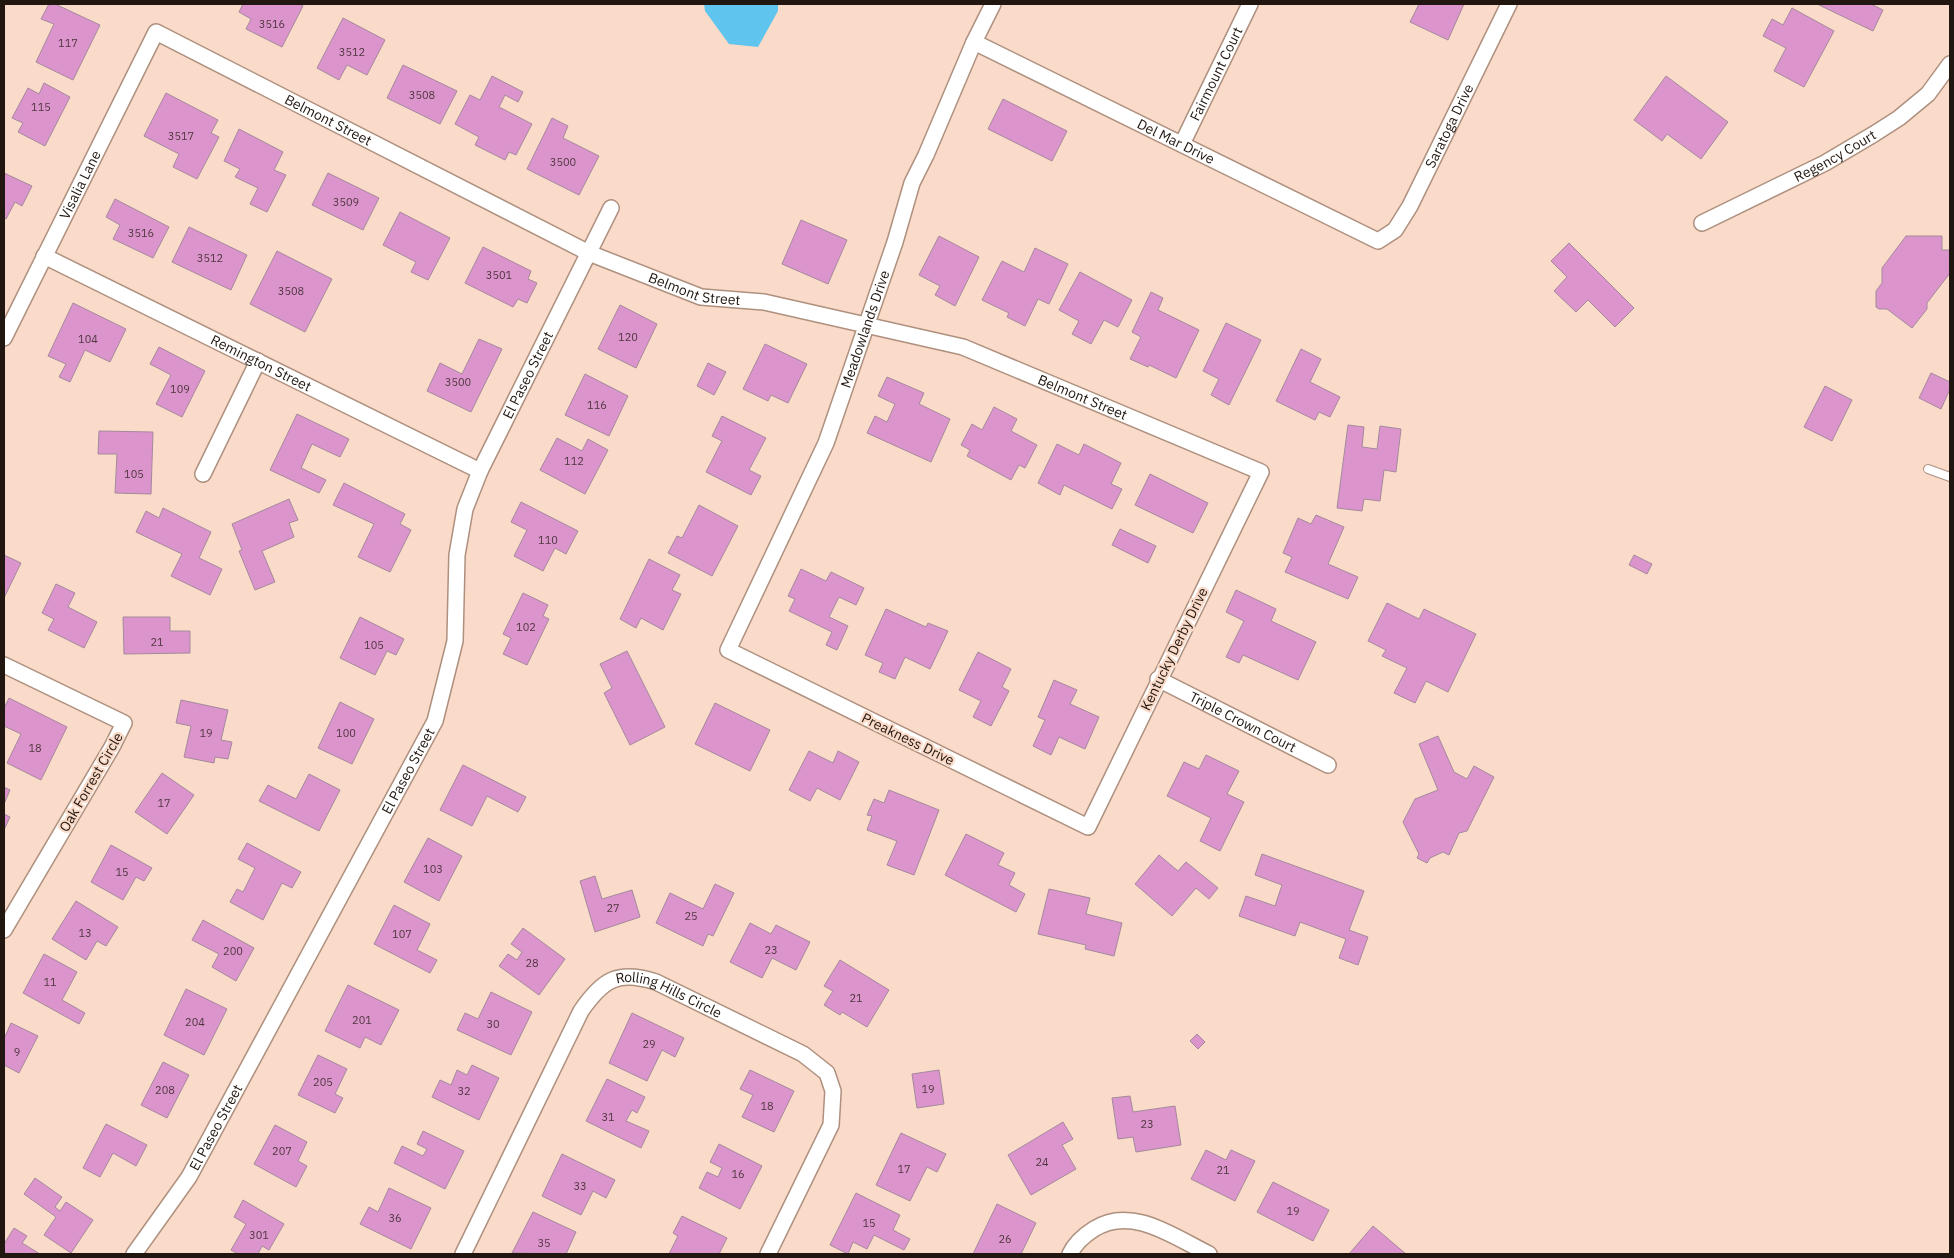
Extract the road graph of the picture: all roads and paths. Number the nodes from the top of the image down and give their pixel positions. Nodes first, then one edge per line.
1 (992, 4) edge
2 (1250, 4) edge
3 (1509, 4) edge
4 (156, 32) joint
5 (974, 42) junction
6 (1950, 64) edge
7 (1182, 144) junction
8 (611, 208) dead end
9 (1702, 223) dead end
10 (1378, 241) joint
11 (589, 253) junction
12 (44, 256) junction
13 (867, 326) junction
14 (4, 338) edge
15 (258, 361) junction
16 (1928, 469) dead end
17 (480, 471) junction
18 (1261, 472) joint
19 (203, 474) dead end
20 (1950, 477) edge
21 (728, 650) joint
22 (4, 665) edge
23 (1158, 679) junction
24 (1328, 765) dead end
25 (1088, 827) joint
26 (4, 930) edge
27 (134, 1254) edge
28 (463, 1254) edge
29 (768, 1254) edge
30 (1070, 1254) edge
31 (1209, 1254) edge

1 - 5 street, Meadowlands Drive
2 - 7 street, Fairmount Court
3 - 10 street, Saratoga Drive
4 - 11 street, Belmont Street
4 - 12 street, Visalia Lane
5 - 7 street, Del Mar Drive
5 - 13 street, Meadowlands Drive
6 - 9 street, Regency Court
7 - 10 street, Del Mar Drive
8 - 11 street, El Paseo Street
11 - 13 street, Belmont Street
11 - 17 street, El Paseo Street
12 - 14 street, Visalia Lane
12 - 15 street, Remington Street
13 - 18 street, Belmont Street
13 - 21 street, Meadowlands Drive
15 - 17 street, Remington Street
15 - 19 street
16 - 20 lane
17 - 27 street, El Paseo Street
18 - 23 street, Kentucky Derby Drive
21 - 25 street, Preakness Drive
22 - 26 street, Oak Forrest Circle
23 - 24 street, Triple Crown Court
23 - 25 street, Kentucky Derby Drive
28 - 29 street, Rolling Hills Circle
30 - 31 street

